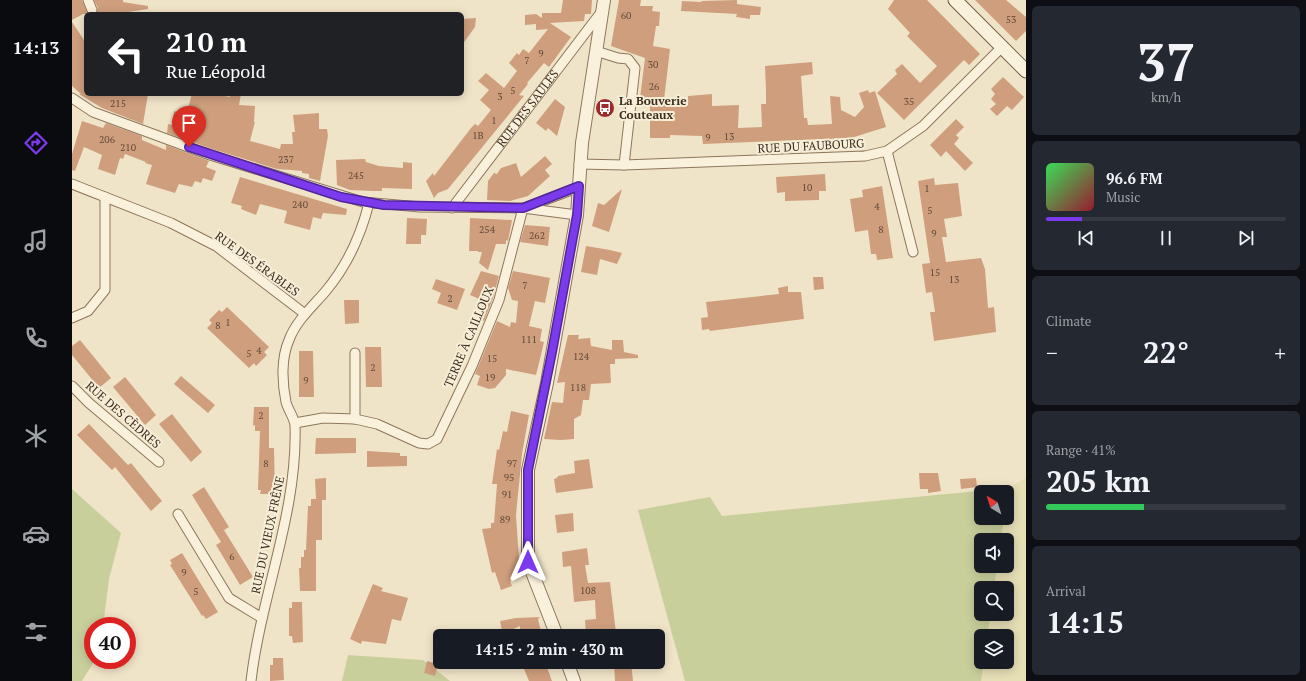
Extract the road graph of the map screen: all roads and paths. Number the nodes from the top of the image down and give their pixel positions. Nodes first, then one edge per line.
1 (88, 0) edge
2 (955, 0) edge
3 (603, 5) edge
4 (92, 10) dead end
5 (1002, 47) junction
6 (596, 51) junction
7 (1026, 71) edge
8 (73, 102) edge
9 (888, 151) junction
10 (579, 164) junction
11 (624, 165) junction
12 (72, 184) edge
13 (579, 186) junction
14 (105, 197) junction
15 (369, 203) junction
16 (452, 208) junction
17 (523, 208) junction
18 (577, 215) junction
19 (913, 252) dead end
20 (304, 314) junction
21 (72, 318) edge
22 (355, 353) dead end
23 (72, 386) edge
24 (355, 419) junction
25 (295, 423) junction
26 (159, 462) dead end
27 (178, 514) dead end
28 (262, 618) junction
29 (554, 629) edge
30 (570, 669) edge
31 (251, 681) edge
32 (574, 681) edge

1 - 4 street
2 - 5 main road
3 - 6 street, RUE DES SAULES
3 - 16 street, RUE DES SAULES
5 - 7 main road
5 - 9 street, RUE DU FAUBOURG
6 - 10 street, RUE DES SAULES
6 - 11 street
8 - 15 street
9 - 11 street, RUE DU FAUBOURG
9 - 19 street
10 - 11 street, RUE DU FAUBOURG
10 - 13 street, RUE DES SAULES
12 - 14 street
13 - 17 street
13 - 18 street, RUE DES SAULES
14 - 20 street, RUE DES ÉRABLES
14 - 21 street
15 - 16 street
15 - 20 street, RUE DU VIEUX FRÊNE
16 - 17 street
17 - 18 street
17 - 24 street, TERRE À CAILLOUX
18 - 29 street, RUE DES SAULES
20 - 25 street, RUE DU VIEUX FRÊNE
22 - 24 street
23 - 26 street, RUE DES CÈDRES
24 - 25 street
25 - 28 street, RUE DU VIEUX FRÊNE
27 - 28 street
28 - 31 street, RUE DU VIEUX FRÊNE
30 - 32 street

